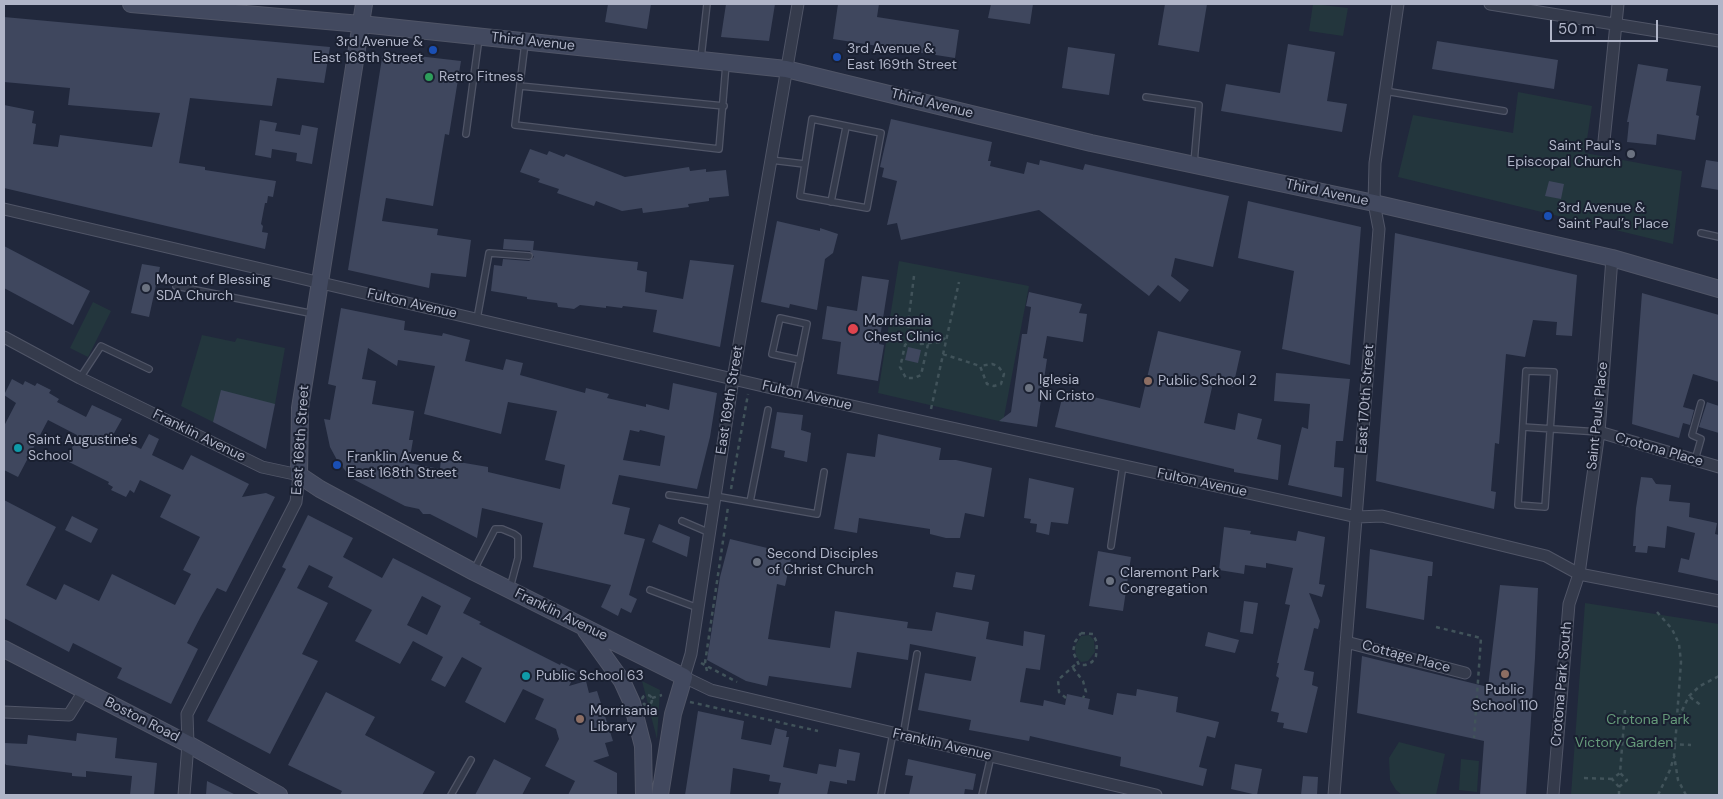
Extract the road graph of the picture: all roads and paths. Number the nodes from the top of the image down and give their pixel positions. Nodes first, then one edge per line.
1 (130, 4) edge
2 (364, 4) edge
3 (707, 4) edge
4 (798, 4) edge
5 (1398, 4) edge
6 (1490, 4) edge
7 (1618, 4) edge
8 (361, 24) junction
9 (1616, 24) junction
10 (479, 36) junction
11 (525, 41) junction
12 (1719, 41) edge
13 (701, 60) junction
14 (726, 62) junction
15 (786, 68) junction
16 (520, 86) junction
17 (1386, 91) junction
18 (1146, 97) dead end
19 (724, 106) junction
20 (1504, 111) dead end
21 (846, 126) junction
22 (466, 134) dead end
23 (1604, 141) dead end
24 (770, 160) junction
25 (804, 164) junction
26 (1194, 165) junction
27 (831, 202) junction
28 (1374, 203) junction
29 (4, 209) edge
30 (1701, 233) dead end
31 (1719, 237) edge
32 (529, 256) dead end
33 (1612, 258) junction
34 (914, 276) dead end
35 (959, 282) dead end
36 (319, 283) junction
37 (176, 286) dead end
38 (1719, 288) edge
39 (316, 314) junction
40 (477, 320) junction
41 (4, 337) edge
42 (947, 337) junction
43 (914, 339) junction
44 (928, 344) junction
45 (943, 354) junction
46 (800, 360) junction
47 (980, 366) junction
48 (149, 369) dead end
49 (80, 378) junction
50 (733, 379) junction
51 (748, 391) dead end
52 (793, 393) junction
53 (1701, 403) dead end
54 (931, 408) dead end
55 (768, 410) dead end
56 (1523, 427) junction
57 (1552, 429) junction
58 (1599, 432) junction
59 (1695, 460) junction
60 (1123, 465) junction
61 (1719, 467) edge
62 (824, 472) dead end
63 (299, 475) junction
64 (669, 495) dead end
65 (730, 498) junction
66 (715, 499) junction
67 (750, 502) junction
68 (1357, 517) junction
69 (682, 521) dead end
70 (710, 533) junction
71 (1111, 546) dead end
72 (474, 572) junction
73 (1579, 574) junction
74 (510, 590) junction
75 (650, 590) dead end
76 (1719, 601) edge
77 (698, 608) junction
78 (1657, 612) dead end
79 (583, 627) junction
80 (1346, 642) junction
81 (4, 649) edge
82 (917, 654) dead end
83 (701, 663) dead end
84 (1077, 663) junction
85 (705, 666) junction
86 (1073, 668) junction
87 (707, 671) dead end
88 (1465, 672) dead end
89 (1719, 676) edge
90 (684, 677) junction
91 (743, 685) dead end
92 (84, 690) junction
93 (666, 694) dead end
94 (1690, 696) junction
95 (652, 698) dead end
96 (1066, 698) dead end
97 (1083, 698) dead end
98 (689, 702) dead end
99 (1702, 706) dead end
100 (1625, 710) dead end
101 (4, 712) edge
102 (1677, 722) junction
103 (1475, 730) dead end
104 (818, 731) dead end
105 (898, 735) junction
106 (1474, 738) dead end
107 (1592, 740) dead end
108 (1623, 742) junction
109 (188, 744) junction
110 (1691, 744) dead end
111 (1675, 745) junction
112 (1674, 755) junction
113 (991, 756) junction
114 (471, 760) dead end
115 (1620, 772) junction
116 (1584, 778) dead end
117 (1612, 779) junction
118 (1619, 787) junction
119 (184, 795) edge
120 (279, 795) edge
121 (451, 795) edge
122 (644, 795) edge
123 (660, 795) edge
124 (880, 795) edge
125 (982, 795) edge
126 (1156, 795) edge
127 (1334, 795) edge
128 (1553, 795) edge
129 (1618, 795) edge
130 (1658, 795) edge
131 (1686, 795) edge

1 - 8 main road, Third Avenue
2 - 8 main road, East 168th Street
3 - 13 lane
4 - 15 street, East 169th Street
5 - 17 street, East 170th Street
6 - 9 street
7 - 9 street
8 - 10 main road, Third Avenue
8 - 36 main road, East 168th Street
9 - 12 street
9 - 23 street
10 - 11 main road, Third Avenue
10 - 22 lane
11 - 13 main road, Third Avenue
11 - 16 lane
13 - 14 main road, Third Avenue
14 - 15 main road, Third Avenue
14 - 19 lane
15 - 24 street, East 169th Street
15 - 26 main road, Third Avenue
16 - 19 lane
16 - 19 lane
17 - 20 lane
17 - 28 street, East 170th Street
18 - 26 lane
21 - 25 lane
21 - 27 lane
21 - 27 lane
24 - 25 lane
24 - 50 street, East 169th Street
25 - 27 lane
26 - 28 main road, Third Avenue
28 - 33 main road, Third Avenue
28 - 68 street, East 170th Street
29 - 36 street, Fulton Avenue
30 - 31 lane
32 - 40 lane
33 - 38 main road, Third Avenue
33 - 58 street, Saint Pauls Place
34 - 43 path
35 - 42 path
36 - 39 main road, East 168th Street
36 - 40 street, Fulton Avenue
37 - 39 lane
39 - 63 main road, East 168th Street
40 - 50 street, Fulton Avenue
41 - 49 street, Franklin Avenue
42 - 44 path
42 - 45 path
43 - 44 path
43 - 44 path
45 - 47 path
45 - 54 path
46 - 46 lane
46 - 52 lane
47 - 47 path
48 - 49 lane
49 - 63 street, Franklin Avenue
50 - 52 street, Fulton Avenue
50 - 66 street, East 169th Street
51 - 65 path
52 - 60 street, Fulton Avenue
53 - 59 lane
55 - 67 lane
56 - 57 lane
56 - 57 lane
56 - 57 lane
57 - 58 lane
58 - 59 street, Crotona Place
58 - 73 street, Saint Pauls Place
59 - 61 street, Crotona Place
60 - 68 street, Fulton Avenue
60 - 71 lane
62 - 67 lane
63 - 72 main road, Franklin Avenue
63 - 109 street, East 168th Street
64 - 66 lane
65 - 66 lane
65 - 67 lane
65 - 85 path
66 - 70 street, East 169th Street
68 - 73 street, Fulton Avenue
68 - 80 street, East 170th Street
69 - 70 lane
70 - 77 street, East 169th Street
72 - 74 main road, Franklin Avenue
72 - 74 lane
73 - 76 street, Fulton Avenue
73 - 128 street, Crotona Park South
74 - 79 main road, Franklin Avenue
75 - 77 lane
77 - 90 street, East 169th Street
78 - 102 path
79 - 90 main road, Franklin Avenue
79 - 122 main road
80 - 88 street, Cottage Place
80 - 127 street, East 170th Street
81 - 92 main road, Boston Road
82 - 105 lane
83 - 85 path
84 - 84 path
84 - 86 path
85 - 87 path
85 - 91 path
86 - 96 path
86 - 97 path
89 - 94 path
90 - 105 street, Franklin Avenue
90 - 123 main road, East 169th Street
92 - 101 street
92 - 109 main road, Boston Road
93 - 95 path
94 - 99 path
94 - 102 path
98 - 104 path
100 - 108 path
102 - 111 path
103 - 106 path
105 - 113 street, Franklin Avenue
105 - 124 lane
107 - 108 path
108 - 111 path
108 - 115 path
109 - 119 street, East 168th Street
109 - 120 main road, Boston Road
110 - 111 path
111 - 112 path
112 - 130 path
112 - 131 path
113 - 125 lane
113 - 126 street, Franklin Avenue
114 - 121 lane
115 - 117 path
115 - 118 path
116 - 117 path
117 - 118 path
118 - 129 path

